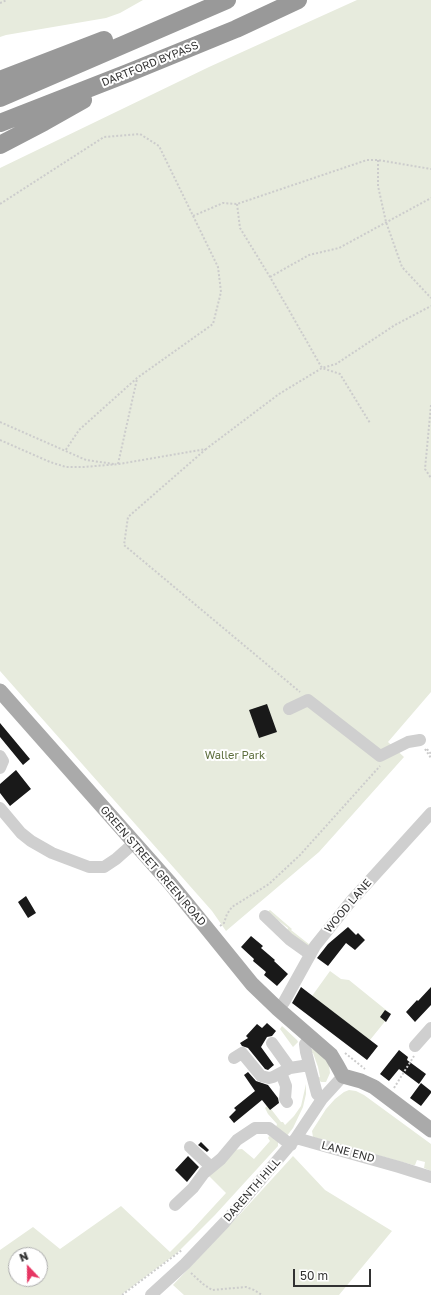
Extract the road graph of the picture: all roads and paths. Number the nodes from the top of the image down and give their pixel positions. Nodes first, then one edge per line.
1 (7, 0) edge
2 (198, 0) edge
3 (227, 0) edge
4 (298, 0) edge
5 (0, 3) edge
6 (128, 73) junction
7 (0, 80) edge
8 (0, 98) edge
9 (0, 123) edge
10 (0, 145) edge
11 (378, 160) junction
12 (431, 169) edge
13 (431, 198) edge
14 (0, 204) edge
15 (237, 204) junction
16 (193, 216) junction
17 (386, 222) junction
18 (270, 277) junction
19 (431, 298) edge
20 (431, 306) edge
21 (322, 368) junction
22 (137, 378) junction
23 (431, 405) edge
24 (0, 422) edge
25 (370, 422) dead end
26 (0, 440) edge
27 (206, 449) junction
28 (65, 452) junction
29 (119, 464) junction
30 (431, 478) edge
31 (0, 693) edge
32 (308, 700) junction
33 (289, 709) dead end
34 (420, 740) dead end
35 (0, 756) edge
36 (380, 756) junction
37 (0, 768) edge
38 (0, 808) edge
39 (431, 813) edge
40 (134, 843) junction
41 (265, 916) dead end
42 (222, 925) dead end
43 (310, 954) junction
44 (278, 1010) junction
45 (429, 1034) edge
46 (310, 1038) junction
47 (272, 1043) dead end
48 (416, 1050) joint
49 (234, 1058) dead end
50 (309, 1065) junction
51 (285, 1071) junction
52 (343, 1076) junction
53 (392, 1090) dead end
54 (322, 1099) junction
55 (286, 1102) dead end
56 (431, 1130) edge
57 (294, 1142) junction
58 (190, 1147) dead end
59 (211, 1167) junction
60 (431, 1177) edge
61 (175, 1205) dead end
62 (184, 1248) dead end
63 (187, 1269) junction
64 (122, 1295) edge
65 (150, 1295) edge
66 (262, 1295) edge

1 - 5 path
2 - 7 highway
3 - 8 highway
4 - 6 highway, DARTFORD BYPASS
6 - 9 highway, DARTFORD BYPASS
6 - 10 highway
11 - 12 path
11 - 15 path
11 - 17 path
13 - 17 path
14 - 16 path
15 - 16 path
15 - 18 path
16 - 22 path
17 - 18 path
17 - 19 path
18 - 21 path
20 - 21 path
21 - 25 path
21 - 27 path
22 - 28 path
22 - 29 path
23 - 30 path
24 - 28 path
26 - 29 path
27 - 29 path
27 - 32 path
28 - 29 path
31 - 40 main road, GREEN STREET GREEN ROAD
32 - 33 street
32 - 36 street
34 - 36 street
35 - 37 street
36 - 42 path
38 - 40 street
39 - 43 street, WOOD LANE
40 - 44 main road, GREEN STREET GREEN ROAD
41 - 43 street
43 - 44 street, WOOD LANE
44 - 46 main road, GREEN STREET GREEN ROAD
45 - 48 street
46 - 50 street
46 - 52 main road, GREEN STREET GREEN ROAD
47 - 51 street
48 - 53 path
49 - 51 street
50 - 51 street
50 - 54 street
51 - 55 street
52 - 54 street, DARENTH HILL
52 - 56 main road
54 - 57 street, DARENTH HILL
57 - 59 street
57 - 60 street, LANE END
57 - 63 street, DARENTH HILL
58 - 59 street
59 - 61 street
62 - 64 path
63 - 65 street, DARENTH HILL
63 - 66 path

